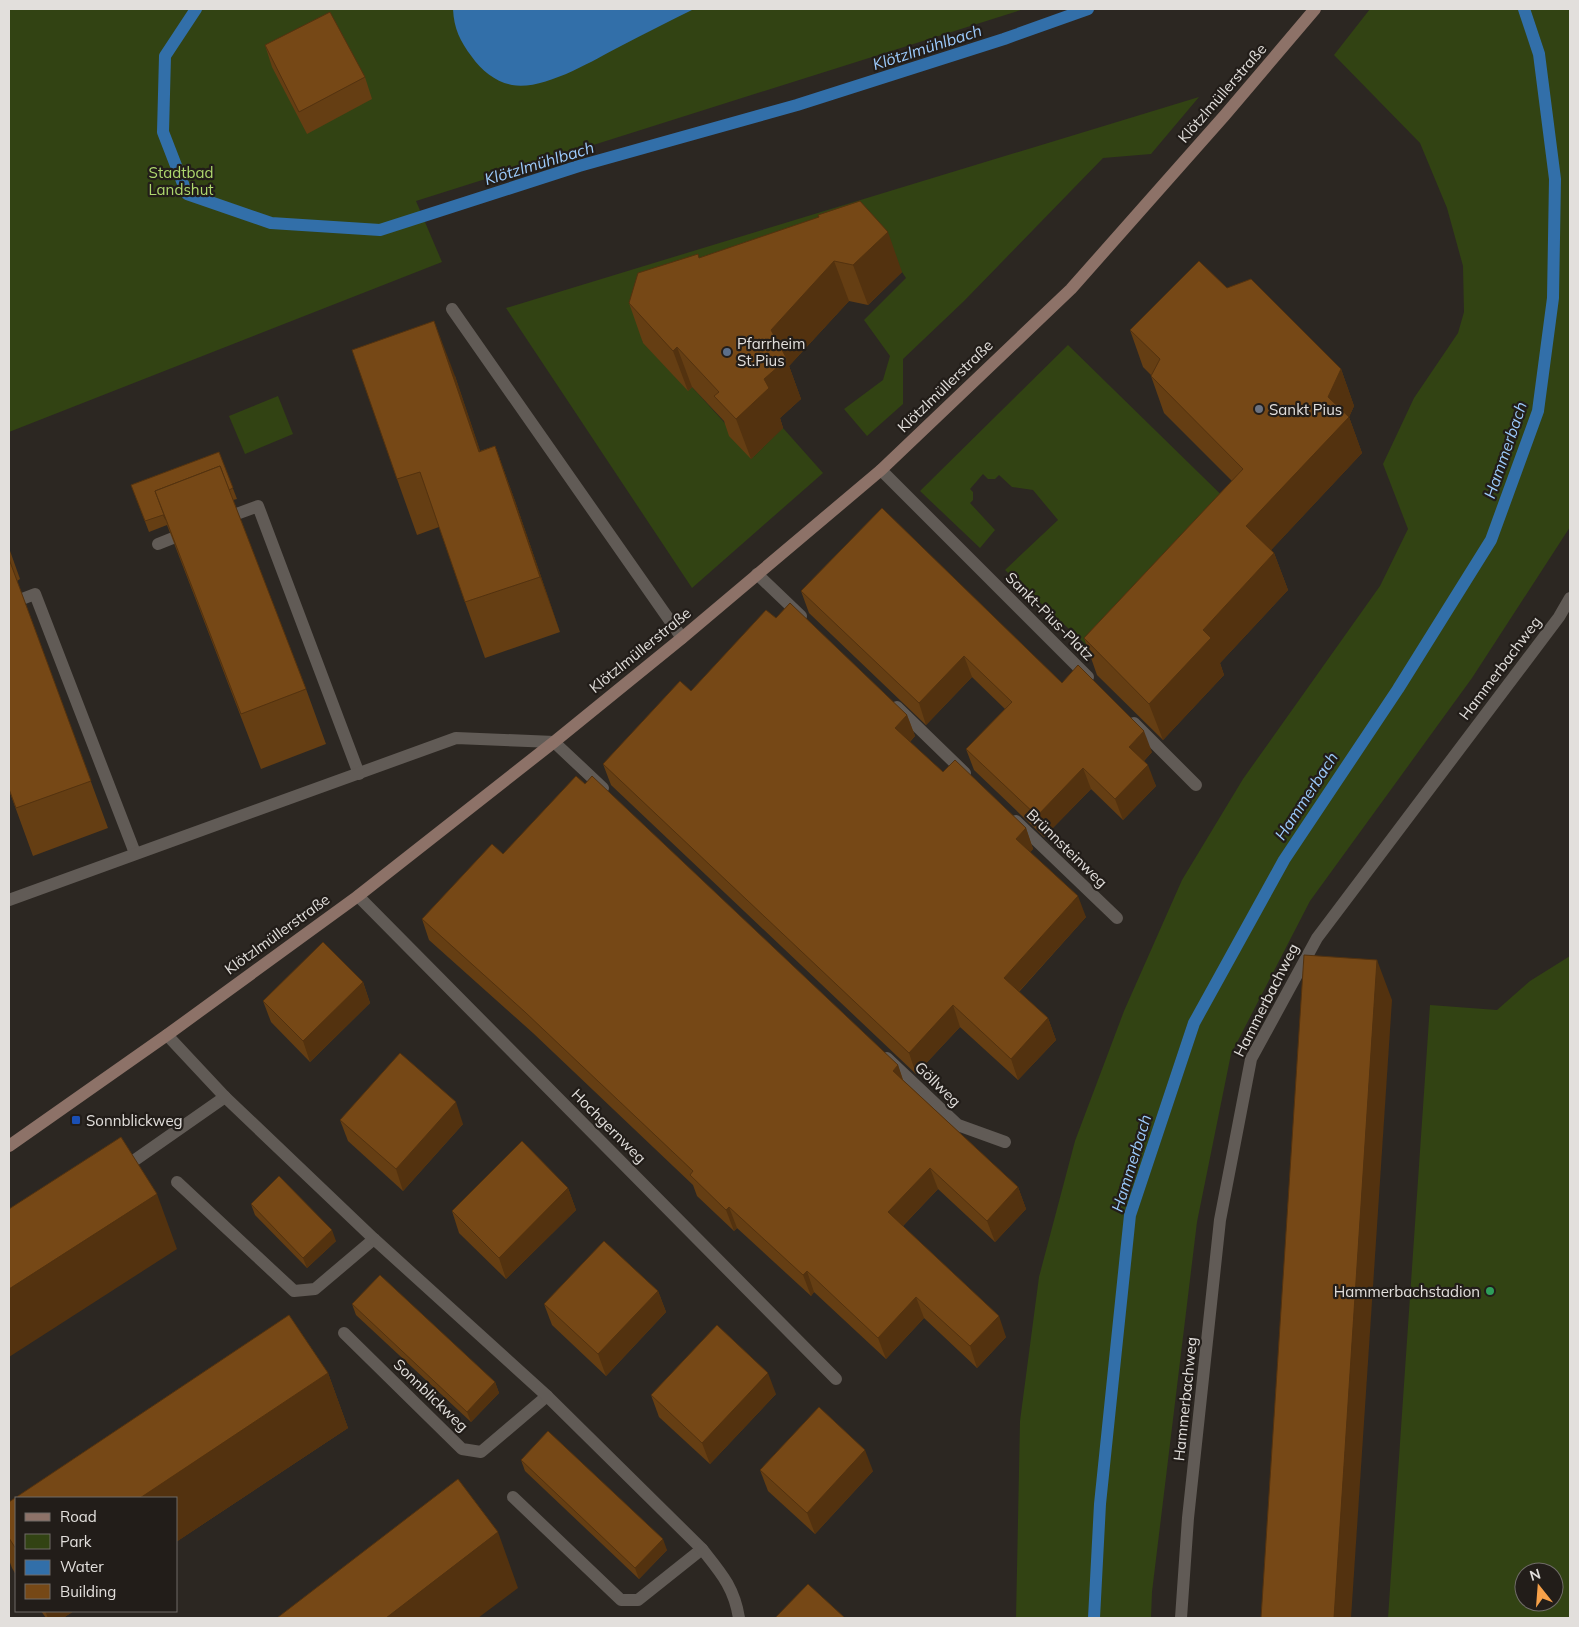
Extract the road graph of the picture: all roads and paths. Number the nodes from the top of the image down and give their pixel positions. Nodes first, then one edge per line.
1 (1315, 9) edge
2 (452, 309) dead end
3 (882, 470) junction
4 (158, 544) edge
5 (757, 574) junction
6 (1570, 598) edge
7 (9, 604) edge
8 (807, 622) edge
9 (682, 638) junction
10 (1098, 687) edge
11 (886, 698) edge
12 (1126, 715) edge
13 (554, 742) junction
14 (359, 774) junction
15 (973, 780) edge
16 (1196, 785) dead end
17 (612, 797) edge
18 (1009, 815) edge
19 (135, 853) junction
20 (358, 896) junction
21 (9, 900) edge
22 (1117, 918) dead end
23 (167, 1035) junction
24 (879, 1050) edge
25 (225, 1097) junction
26 (10, 1141) edge
27 (1005, 1142) dead end
28 (113, 1175) edge
29 (177, 1182) dead end
30 (374, 1240) junction
31 (344, 1333) dead end
32 (836, 1379) dead end
33 (547, 1396) junction
34 (513, 1497) dead end
35 (702, 1549) junction
36 (739, 1618) edge
37 (1181, 1618) edge

1 - 3 street, Klötzlmüllerstraße
2 - 9 street
3 - 5 street, Klötzlmüllerstraße
3 - 10 street, Sankt-Pius-Platz
4 - 14 street
5 - 8 street
5 - 9 street, Klötzlmüllerstraße
6 - 37 street, Hammerbachweg
7 - 19 street
9 - 13 street, Klötzlmüllerstraße
11 - 15 street
12 - 16 street
13 - 14 street
13 - 17 street
13 - 20 street, Klötzlmüllerstraße
14 - 19 street
18 - 22 street, Brünnsteinweg
19 - 21 street
20 - 23 street, Klötzlmüllerstraße
20 - 32 street, Hochgernweg
23 - 25 street
23 - 26 street, Klötzlmüllerstraße
24 - 27 street, Göllweg
25 - 28 street
25 - 30 street
29 - 30 street
30 - 33 street
31 - 33 street, Sonnblickweg
33 - 35 street
34 - 35 street
35 - 36 street

